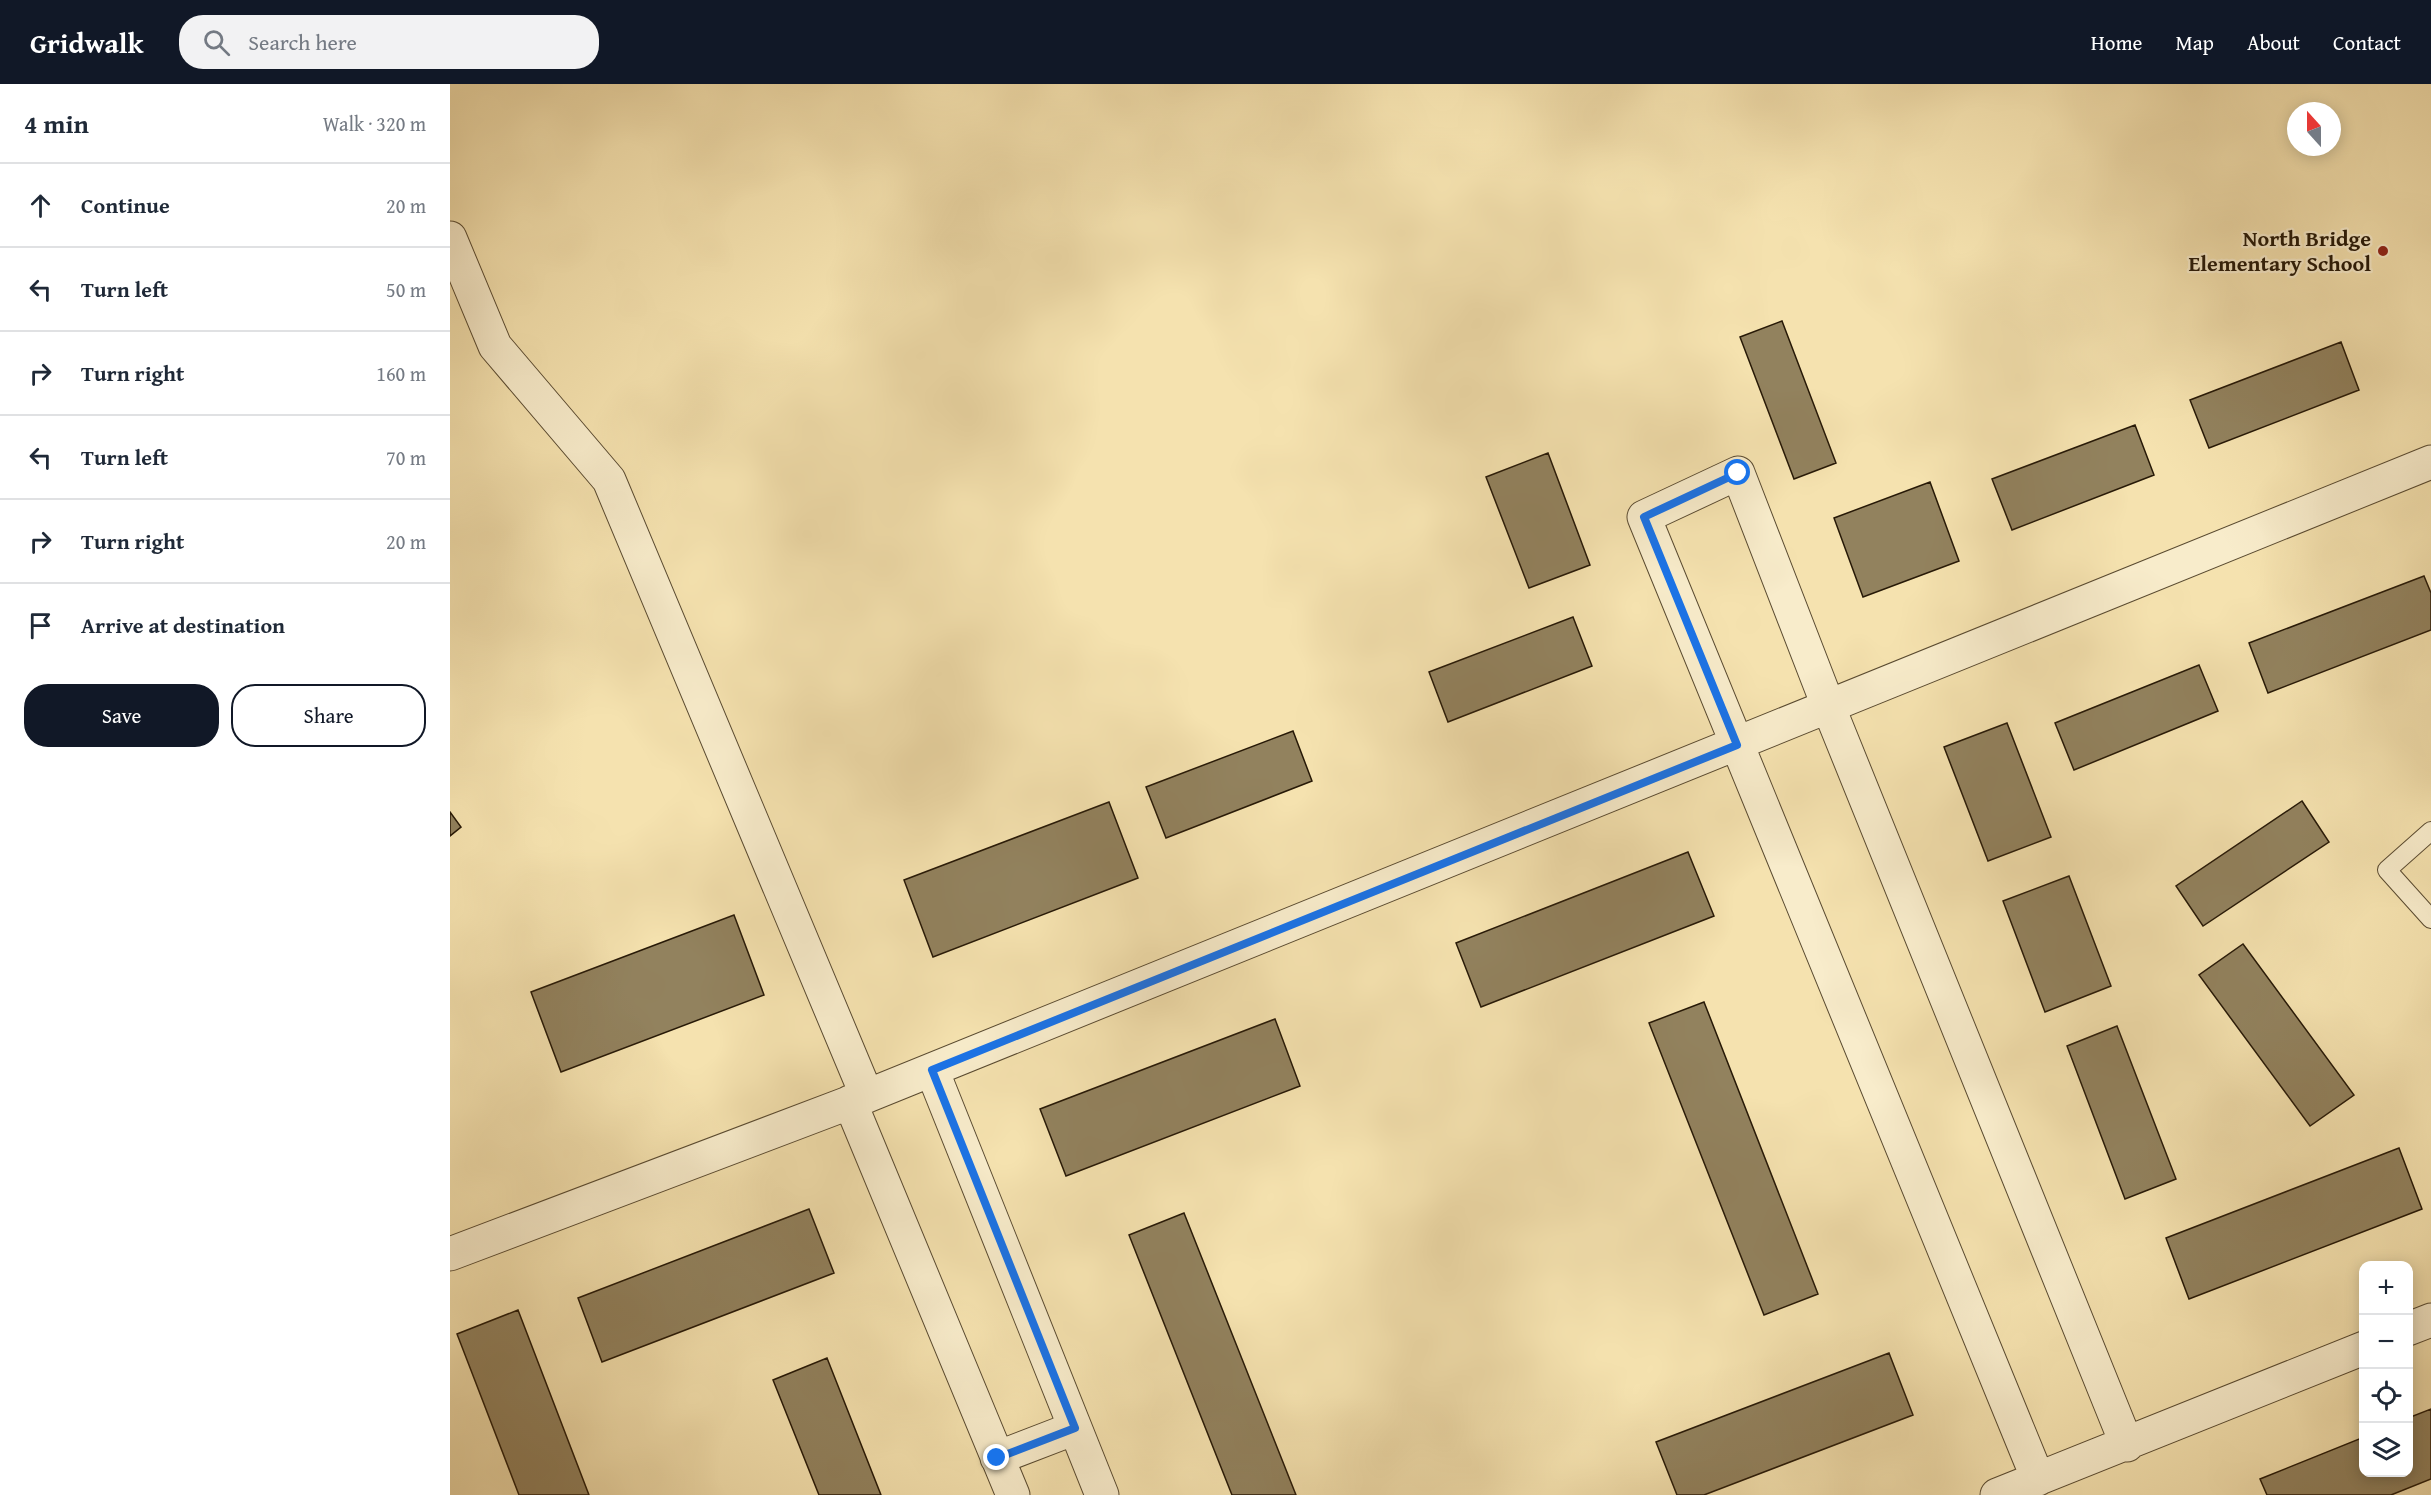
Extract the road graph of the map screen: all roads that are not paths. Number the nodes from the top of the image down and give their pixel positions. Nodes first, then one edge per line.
1 (450, 238) edge
2 (2431, 462) edge
3 (1829, 708) junction
4 (1737, 745) junction
5 (2431, 831) edge
6 (2431, 919) edge
7 (932, 1070) junction
8 (859, 1099) junction
9 (450, 1254) edge
10 (2431, 1320) edge
11 (2413, 1327) edge
12 (2359, 1350) edge
13 (1075, 1428) junction
14 (2127, 1445) junction
15 (997, 1458) junction
16 (2038, 1479) junction
17 (1013, 1495) edge
18 (1102, 1495) edge
19 (1997, 1495) edge

1 - 8 street
2 - 3 street
3 - 4 street
3 - 4 street
3 - 14 street
4 - 7 street
4 - 16 street
5 - 6 lane
7 - 8 street
7 - 13 street
8 - 9 street
8 - 15 street
10 - 11 street
12 - 14 street
13 - 15 street
13 - 18 street
14 - 16 street
15 - 17 street
16 - 19 street

